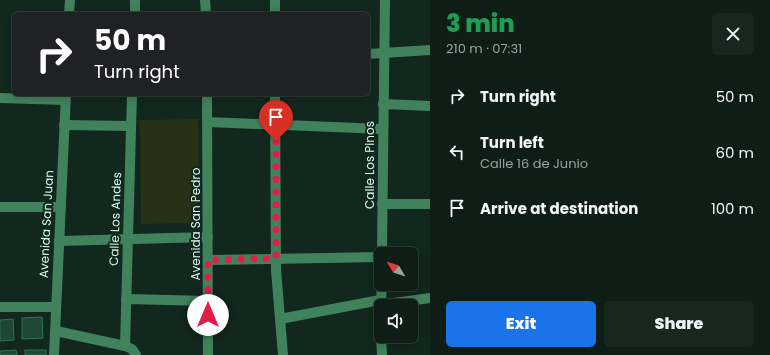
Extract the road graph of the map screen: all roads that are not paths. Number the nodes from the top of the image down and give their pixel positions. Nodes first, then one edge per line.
1 (70, 0) edge
2 (135, 0) edge
3 (205, 0) edge
4 (275, 0) edge
5 (384, 0) edge
6 (70, 12) edge
7 (135, 12) edge
8 (206, 12) edge
9 (275, 12) edge
10 (430, 50) edge
11 (370, 54) edge
12 (383, 54) junction
13 (132, 96) edge
14 (208, 96) edge
15 (275, 96) edge
16 (65, 97) edge
17 (0, 98) edge
18 (383, 104) junction
19 (430, 106) edge
20 (208, 122) junction
21 (64, 125) junction
22 (131, 126) junction
23 (276, 126) junction
24 (382, 129) junction
25 (382, 204) junction
26 (430, 204) edge
27 (0, 207) edge
28 (61, 208) junction
29 (208, 237) junction
30 (128, 240) junction
31 (59, 241) junction
32 (381, 247) edge
33 (374, 257) edge
34 (276, 258) junction
35 (208, 260) junction
36 (430, 298) edge
37 (126, 299) junction
38 (418, 299) edge
39 (208, 301) junction
40 (374, 304) edge
41 (0, 307) edge
42 (55, 307) junction
43 (280, 319) junction
44 (56, 331) junction
45 (381, 343) edge
46 (125, 346) junction
47 (54, 355) edge
48 (136, 355) edge
49 (208, 355) edge
50 (283, 355) edge
51 (382, 355) edge

1 - 6 street
2 - 7 street
3 - 8 street
4 - 9 street
5 - 12 street, Calle Los Pinos
10 - 12 street
11 - 12 street
12 - 18 street, Calle Los Pinos
13 - 22 street, Calle Los Andes
14 - 20 street, Avenida San Pedro
15 - 23 street
16 - 17 street
16 - 21 street, Avenida San Juan
18 - 19 street
18 - 24 street, Calle Los Pinos
20 - 23 street
20 - 29 street, Avenida San Pedro
21 - 22 street
21 - 28 street, Avenida San Juan
22 - 30 street, Calle Los Andes
23 - 24 street
23 - 34 street
24 - 25 street, Calle Los Pinos
25 - 26 street
25 - 32 street, Calle Los Pinos
27 - 28 street
28 - 31 street, Avenida San Juan
29 - 30 street
29 - 35 street, Avenida San Pedro
30 - 31 street
30 - 37 street, Calle Los Andes
31 - 42 street, Avenida San Juan
33 - 34 street
34 - 35 street
34 - 43 street
35 - 39 street, Avenida San Pedro
36 - 38 street
37 - 39 street
37 - 46 street, Calle Los Andes
39 - 49 street, Avenida San Pedro
40 - 43 street
41 - 42 street
42 - 44 street, Avenida San Juan
43 - 50 street
44 - 46 street
44 - 47 street, Avenida San Juan
45 - 51 street
46 - 48 street

